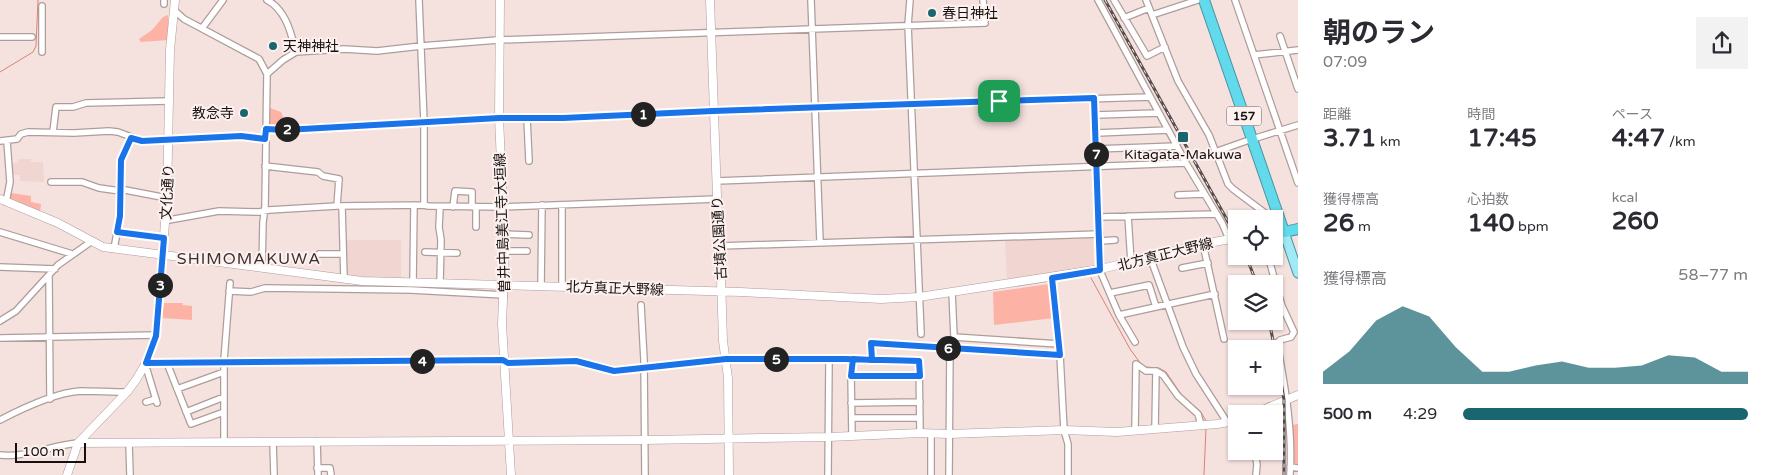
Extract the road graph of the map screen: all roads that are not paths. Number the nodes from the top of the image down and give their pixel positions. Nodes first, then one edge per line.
1 (223, 0) edge
2 (267, 0) edge
3 (419, 0) edge
4 (500, 0) edge
5 (710, 0) edge
6 (811, 0) edge
7 (910, 0) edge
8 (983, 0) edge
9 (1098, 0) edge
10 (1114, 0) edge
11 (1146, 0) edge
12 (1198, 0) edge
13 (1204, 0) edge
14 (1209, 0) edge
15 (1235, 0) edge
16 (174, 4) edge
17 (42, 6) dead end
18 (1149, 8) junction
19 (1152, 15) junction
20 (1124, 18) junction
21 (908, 25) junction
22 (203, 27) junction
23 (811, 30) junction
24 (711, 33) junction
25 (1280, 36) dead end
26 (0, 37) edge
27 (32, 37) dead end
28 (498, 40) junction
29 (421, 46) junction
30 (1165, 48) junction
31 (1298, 50) edge
32 (1285, 51) junction
33 (42, 52) dead end
34 (296, 52) junction
35 (1254, 55) junction
36 (267, 74) junction
37 (1298, 89) edge
38 (1150, 96) junction
39 (1094, 98) junction
40 (169, 101) junction
41 (912, 104) junction
42 (816, 108) junction
43 (713, 111) junction
44 (1158, 113) junction
45 (1096, 115) junction
46 (499, 118) junction
47 (527, 118) junction
48 (424, 122) junction
49 (1298, 125) edge
50 (266, 129) junction
51 (1168, 130) junction
52 (1279, 131) junction
53 (53, 132) junction
54 (1096, 133) junction
55 (131, 138) junction
56 (169, 139) junction
57 (265, 139) junction
58 (1254, 139) junction
59 (3, 141) edge
60 (1177, 146) junction
61 (1096, 149) junction
62 (1215, 152) junction
63 (529, 161) dead end
64 (1186, 163) junction
65 (265, 166) junction
66 (1097, 167) junction
67 (914, 173) junction
68 (818, 176) junction
69 (716, 181) junction
70 (51, 182) dead end
71 (1298, 183) edge
72 (120, 190) junction
73 (1204, 194) junction
74 (1178, 195) dead end
75 (167, 198) junction
76 (717, 199) junction
77 (3, 200) edge
78 (414, 205) junction
79 (424, 205) junction
80 (542, 205) junction
81 (562, 205) junction
82 (340, 206) junction
83 (440, 206) junction
84 (454, 206) junction
85 (474, 207) junction
86 (502, 207) junction
87 (1260, 210) edge
88 (1277, 210) edge
89 (264, 211) junction
90 (1216, 214) junction
91 (1128, 216) junction
92 (1099, 217) junction
93 (166, 218) junction
94 (476, 227) dead end
95 (1283, 229) edge
96 (1283, 230) edge
97 (0, 232) edge
98 (117, 232) junction
99 (1228, 232) edge
100 (504, 234) junction
101 (1100, 234) junction
102 (529, 235) dead end
103 (164, 238) junction
104 (917, 240) junction
105 (1115, 240) dead end
106 (1228, 240) edge
107 (92, 241) junction
108 (1100, 241) junction
109 (820, 242) junction
110 (1204, 244) junction
111 (720, 246) junction
112 (114, 249) junction
113 (505, 251) junction
114 (527, 251) dead end
115 (425, 252) dead end
116 (441, 253) junction
117 (457, 253) dead end
118 (72, 254) junction
119 (318, 254) dead end
120 (343, 254) junction
121 (163, 255) junction
122 (1150, 257) junction
123 (1298, 259) edge
124 (1131, 262) junction
125 (1208, 263) junction
126 (1271, 265) edge
127 (0, 266) edge
128 (262, 268) junction
129 (1182, 268) dead end
130 (55, 269) junction
131 (1100, 270) junction
132 (1298, 273) edge
133 (49, 276) junction
134 (1052, 278) junction
135 (344, 279) junction
136 (230, 283) dead end
137 (413, 283) junction
138 (440, 283) junction
139 (504, 285) junction
140 (541, 286) junction
141 (562, 287) junction
142 (229, 291) junction
143 (722, 292) junction
144 (952, 292) junction
145 (1110, 293) junction
146 (1215, 294) junction
147 (504, 295) junction
148 (919, 297) junction
149 (641, 305) dead end
150 (1167, 305) junction
151 (1156, 307) junction
152 (1119, 314) junction
153 (0, 321) edge
154 (921, 334) dead end
155 (156, 336) junction
156 (50, 337) junction
157 (0, 338) edge
158 (1224, 339) dead end
159 (1135, 342) dead end
160 (1059, 344) junction
161 (950, 348) junction
162 (1060, 355) junction
163 (726, 359) junction
164 (853, 359) junction
165 (503, 360) junction
166 (829, 360) junction
167 (872, 360) junction
168 (167, 363) junction
169 (224, 363) junction
170 (145, 366) junction
171 (644, 369) junction
172 (224, 372) junction
173 (1156, 372) junction
174 (851, 376) junction
175 (920, 376) junction
176 (177, 389) junction
177 (127, 392) junction
178 (1298, 394) edge
179 (224, 397) junction
180 (50, 399) junction
181 (1288, 399) junction
182 (146, 402) dead end
183 (920, 402) junction
184 (851, 404) junction
185 (1278, 405) edge
186 (186, 412) junction
187 (224, 412) junction
188 (852, 418) junction
189 (920, 418) junction
190 (0, 420) edge
191 (1228, 422) joint
192 (1201, 425) junction
193 (1156, 429) junction
194 (1064, 430) junction
195 (1135, 430) junction
196 (920, 433) junction
197 (931, 433) junction
198 (949, 434) junction
199 (852, 436) junction
200 (829, 437) junction
201 (729, 438) junction
202 (510, 439) junction
203 (645, 440) junction
204 (317, 441) junction
205 (224, 442) junction
206 (273, 442) junction
207 (78, 443) junction
208 (130, 443) junction
209 (0, 455) edge
210 (1256, 460) edge
211 (1290, 467) junction
212 (317, 468) junction
213 (1298, 468) edge
214 (67, 475) edge
215 (130, 475) edge
216 (274, 475) edge
217 (318, 475) edge
218 (331, 475) edge
219 (511, 475) edge
220 (645, 475) edge
221 (729, 475) edge
222 (828, 475) edge
223 (931, 475) edge
224 (949, 475) edge
225 (1068, 475) edge
226 (1256, 475) edge
227 (1290, 475) edge

1 - 22 street
2 - 34 street
3 - 29 street
4 - 28 street, 曽井中島美江寺大垣線
5 - 24 street, 古墳公園通り
6 - 23 street
7 - 21 street
8 - 21 street
9 - 38 street
10 - 20 street
11 - 18 street
12 - 19 street
13 - 58 highway, 157
14 - 58 highway, 157
15 - 35 street
16 - 22 street
16 - 40 street, 文化通り
17 - 33 street
18 - 19 street
18 - 20 street
19 - 30 street
20 - 30 street
21 - 23 street
21 - 41 street
22 - 36 street
23 - 24 street
23 - 42 street
24 - 28 street
24 - 43 street, 古墳公園通り
25 - 32 street
26 - 27 street
28 - 29 street
28 - 46 street, 曽井中島美江寺大垣線
29 - 34 street
29 - 48 street
30 - 62 street
31 - 32 street
32 - 35 street
32 - 37 street
34 - 36 street
35 - 52 street
36 - 50 street
38 - 39 street
38 - 44 street
39 - 41 street
39 - 45 street
40 - 53 street
40 - 56 street, 文化通り
41 - 42 street
41 - 67 street
42 - 43 street
42 - 68 street
43 - 47 street
43 - 69 street, 古墳公園通り
44 - 45 street
44 - 51 street
45 - 54 street
46 - 47 street
46 - 48 street
46 - 86 street, 曽井中島美江寺大垣線
47 - 63 street
48 - 50 street
48 - 79 street
49 - 52 street
50 - 57 street
51 - 54 street
51 - 60 street
52 - 58 street
52 - 71 street
53 - 55 street
53 - 59 street
54 - 61 street
55 - 56 street
55 - 72 street
56 - 57 street
56 - 75 street, 文化通り
57 - 65 street
58 - 62 street
58 - 88 highway, 157
59 - 77 street
60 - 61 street
60 - 64 street
61 - 66 street
62 - 87 street
64 - 66 street
64 - 73 street
65 - 82 street
65 - 89 street
66 - 67 street
66 - 92 street
67 - 68 street
67 - 104 street
68 - 69 street
68 - 109 street
69 - 76 street, 古墳公園通り
70 - 72 street
72 - 75 street
72 - 98 street
73 - 74 street
73 - 90 street
75 - 93 street, 文化通り
76 - 81 street
76 - 111 street, 古墳公園通り
77 - 107 street, 北方真正大野線
78 - 79 street
78 - 82 street
78 - 137 street
79 - 83 street
80 - 81 street
80 - 86 street
80 - 140 street
81 - 141 street
82 - 89 street
82 - 120 street
83 - 84 street
83 - 116 street
84 - 85 street
84 - 85 street
85 - 86 street
85 - 94 street
86 - 100 street, 曽井中島美江寺大垣線
89 - 93 street
89 - 128 street
90 - 91 street
90 - 99 street
91 - 92 street
91 - 124 street
92 - 101 street
93 - 103 street, 文化通り
95 - 123 main road
96 - 132 main road
97 - 118 street
98 - 103 street
98 - 112 street
100 - 102 street
100 - 113 street, 曽井中島美江寺大垣線
101 - 104 street
101 - 108 street
103 - 121 street, 文化通り
104 - 109 street
104 - 148 street
105 - 108 street
106 - 110 street, 北方真正大野線
107 - 112 street, 北方真正大野線
107 - 118 street
108 - 131 street
109 - 111 street
110 - 122 street, 北方真正大野線
110 - 125 street
111 - 143 street, 古墳公園通り
112 - 121 street, 北方真正大野線
113 - 114 street
113 - 139 street, 曽井中島美江寺大垣線
115 - 116 street
116 - 117 street
116 - 138 street
118 - 130 street
119 - 120 street
120 - 135 street
121 - 128 street, 北方真正大野線
121 - 155 street, 文化通り
122 - 124 street, 北方真正大野線
122 - 150 street
124 - 131 street, 北方真正大野線
125 - 129 street
125 - 146 street
126 - 181 street
127 - 130 street
128 - 135 street, 北方真正大野線
130 - 133 street
131 - 134 street, 北方真正大野線
131 - 145 street
133 - 153 street
133 - 156 street
134 - 144 street, 北方真正大野線
134 - 160 street
135 - 137 street, 北方真正大野線
136 - 142 street
137 - 138 street, 北方真正大野線
138 - 139 street, 北方真正大野線
139 - 140 street, 北方真正大野線
139 - 147 street, 曽井中島美江寺大垣線
140 - 141 street, 北方真正大野線
141 - 143 street, 北方真正大野線
142 - 147 street
142 - 169 street
143 - 148 street, 北方真正大野線
143 - 163 street, 古墳公園通り
144 - 148 street, 北方真正大野線
144 - 160 street
145 - 151 street
145 - 152 street
146 - 150 street
146 - 158 street
147 - 165 street, 曽井中島美江寺大垣線
148 - 154 street
149 - 171 street
150 - 151 street
150 - 191 street
151 - 152 street
152 - 159 street
155 - 156 street
155 - 170 street, 文化通り
156 - 157 street
156 - 180 street
160 - 162 street
161 - 162 street
161 - 167 street
161 - 198 street
162 - 194 street
163 - 166 street
163 - 171 street
163 - 201 street, 古墳公園通り
164 - 166 street
164 - 167 street
164 - 174 street
165 - 169 street
165 - 171 street
165 - 202 street, 曽井中島美江寺大垣線
166 - 200 street
167 - 175 street
168 - 169 street
168 - 170 street
168 - 176 street
169 - 172 street
170 - 177 street, 文化通り
170 - 182 street
171 - 203 street
172 - 176 street
172 - 179 street
173 - 192 street
173 - 193 street
173 - 195 street
174 - 175 street
174 - 184 street
175 - 183 street
176 - 186 street
177 - 180 street
177 - 207 street, 文化通り
178 - 181 street
179 - 186 street
179 - 187 street
180 - 190 street
181 - 185 street
181 - 211 street
183 - 184 street
183 - 189 street
184 - 188 street
186 - 187 street
187 - 205 street
188 - 189 street
188 - 199 street
189 - 196 street
191 - 192 street
192 - 193 street
193 - 195 street
194 - 195 street
194 - 198 street
194 - 225 street
196 - 197 street
196 - 199 street
197 - 198 street
197 - 223 street
198 - 224 street
199 - 200 street
200 - 201 street
200 - 222 street
201 - 203 street
201 - 221 street, 古墳公園通り
202 - 203 street
202 - 204 street
202 - 219 street, 曽井中島美江寺大垣線
203 - 220 street
204 - 206 street
204 - 212 street
205 - 206 street
205 - 208 street
206 - 216 street
207 - 208 street
207 - 209 street
207 - 214 street, 文化通り
208 - 215 street
210 - 226 street
211 - 213 street
211 - 227 street
212 - 217 street
212 - 218 street

